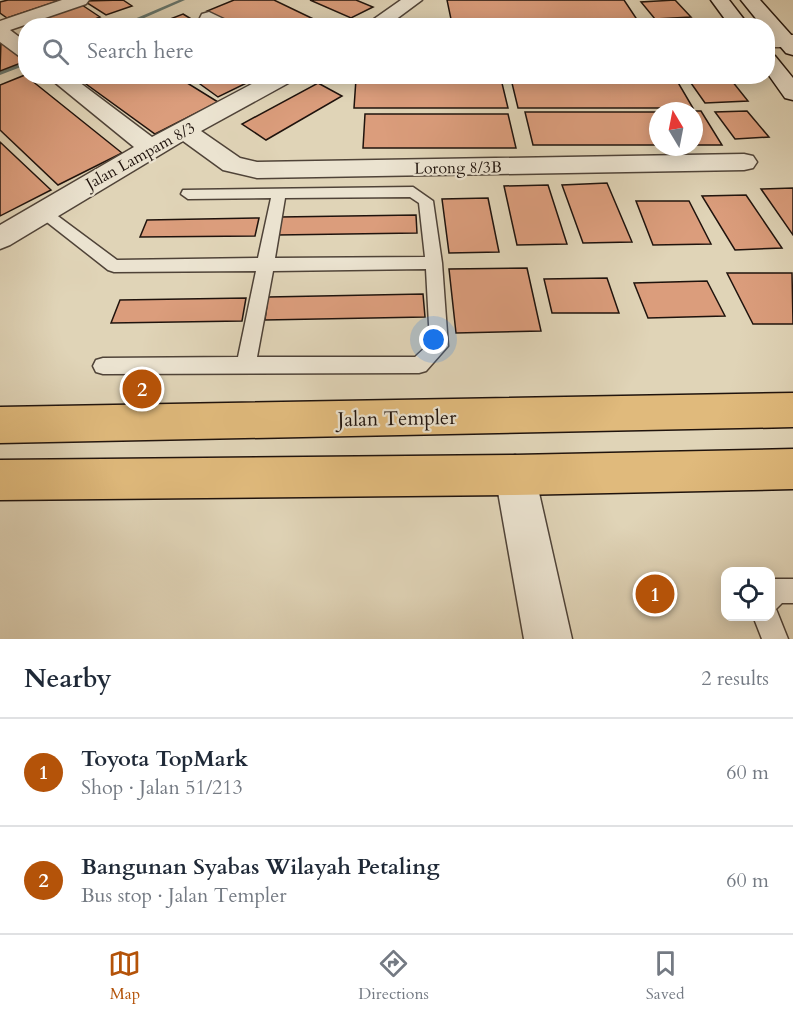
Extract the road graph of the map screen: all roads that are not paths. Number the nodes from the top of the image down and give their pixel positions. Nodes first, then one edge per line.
1 (80, 0) edge
2 (720, 0) edge
3 (750, 0) edge
4 (402, 2) edge
5 (35, 18) edge
6 (383, 18) edge
7 (734, 18) edge
8 (765, 18) edge
9 (18, 25) edge
10 (775, 31) edge
11 (0, 32) edge
12 (785, 43) edge
13 (18, 46) edge
14 (775, 69) edge
15 (67, 84) edge
16 (269, 84) edge
17 (793, 93) edge
18 (184, 130) junction
19 (151, 148) junction
20 (744, 162) dead end
21 (279, 193) junction
22 (188, 194) dead end
23 (42, 212) junction
24 (0, 238) edge
25 (434, 263) junction
26 (265, 264) junction
27 (103, 366) dead end
28 (246, 366) junction
29 (793, 410) edge
30 (0, 425) edge
31 (793, 469) edge
32 (514, 475) junction
33 (0, 480) edge
34 (775, 591) edge
35 (793, 591) edge
36 (768, 621) edge
37 (548, 639) edge
38 (775, 639) edge

1 - 5 street
2 - 7 street
3 - 8 street
4 - 6 street
9 - 11 street
10 - 12 street
11 - 13 street
14 - 17 street
15 - 19 street
16 - 18 street, Jalan Lampam 8/3
18 - 19 street, Jalan Lampam 8/3
18 - 20 street, Lorong 8/3B
19 - 23 street, Jalan Lampam 8/3
21 - 22 lane
21 - 25 lane
21 - 26 lane
23 - 24 street, Jalan Lampam 8/3
23 - 26 lane
25 - 26 lane
25 - 28 lane
26 - 28 lane
27 - 28 lane
29 - 30 main road, Jalan Templer
31 - 32 main road
32 - 33 main road
32 - 37 street
34 - 35 lane
36 - 38 lane

